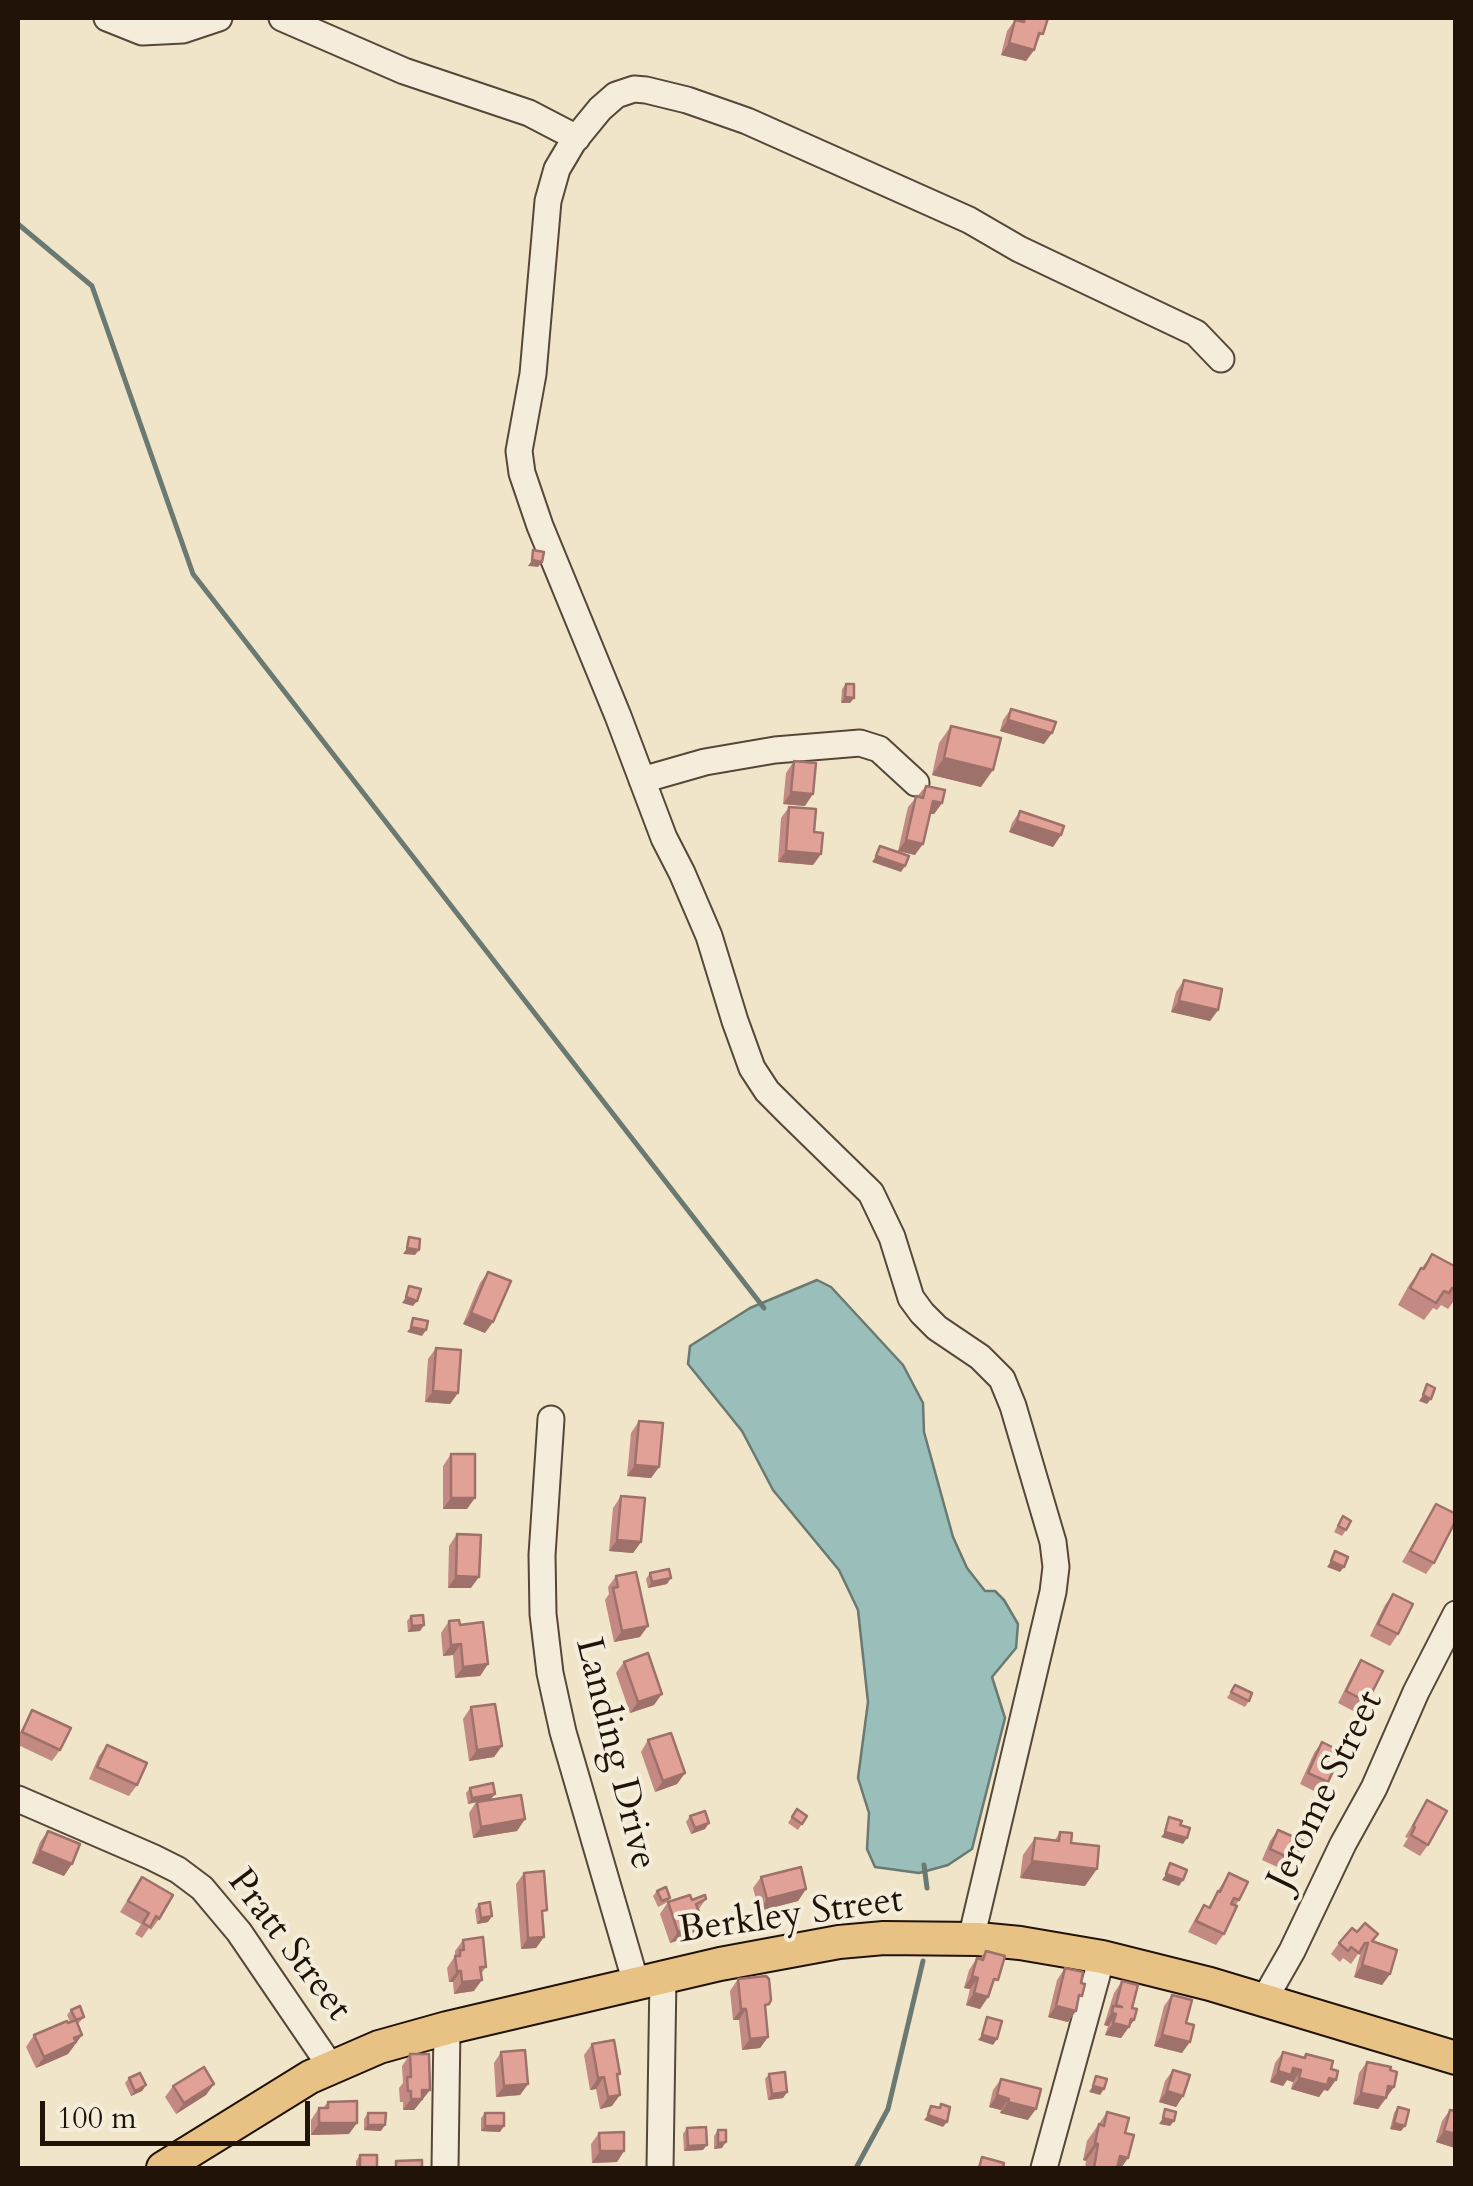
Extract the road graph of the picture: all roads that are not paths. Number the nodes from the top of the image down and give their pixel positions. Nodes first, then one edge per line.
1 (107, 18) edge
2 (219, 18) edge
3 (282, 18) edge
4 (577, 138) junction
5 (1222, 359) dead end
6 (642, 780) junction
7 (916, 782) dead end
8 (551, 1419) dead end
9 (1456, 1614) edge
10 (18, 1798) edge
11 (970, 1938) junction
12 (1102, 1956) junction
13 (650, 1980) junction
14 (1264, 2000) junction
15 (447, 2028) junction
16 (1456, 2058) edge
17 (332, 2067) junction
18 (163, 2168) edge
19 (445, 2168) edge
20 (660, 2168) edge
21 (1044, 2168) edge

1 - 2 street
3 - 4 street
4 - 5 street
4 - 6 street
6 - 7 street
6 - 11 street
8 - 13 street, Landing Drive
9 - 14 street, Jerome Street
10 - 17 street, Pratt Street
11 - 12 main road, Berkley Street
11 - 13 main road, Berkley Street
12 - 14 main road, Berkley Street
12 - 21 street
13 - 15 main road, Berkley Street
13 - 20 street, Landing Drive
14 - 16 main road, Berkley Street
15 - 17 main road, Berkley Street
15 - 19 street
17 - 18 main road, Berkley Street

